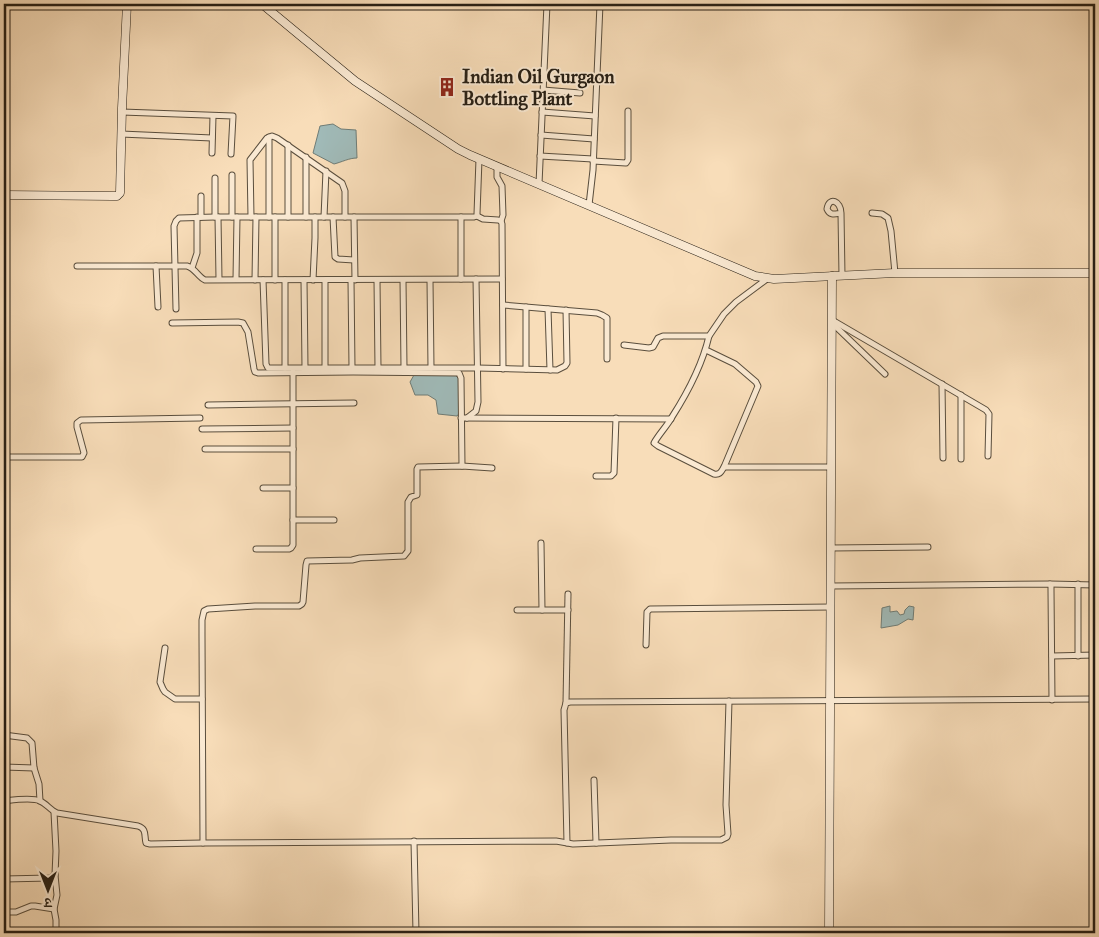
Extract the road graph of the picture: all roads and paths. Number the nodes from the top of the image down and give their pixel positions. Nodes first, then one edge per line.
1 (127, 4) edge
2 (262, 4) edge
3 (546, 4) edge
4 (600, 4) edge
5 (543, 90) junction
6 (580, 93) dead end
7 (628, 111) dead end
8 (122, 112) junction
9 (542, 112) junction
10 (213, 116) junction
11 (595, 116) junction
12 (121, 134) junction
13 (541, 135) junction
14 (269, 137) junction
15 (212, 138) junction
16 (594, 139) junction
17 (288, 145) junction
18 (212, 153) dead end
19 (231, 154) dead end
20 (540, 156) junction
21 (306, 157) junction
22 (479, 159) junction
23 (593, 160) junction
24 (497, 167) junction
25 (326, 171) junction
26 (232, 175) dead end
27 (215, 178) dead end
28 (539, 184) junction
29 (4, 195) edge
30 (201, 196) dead end
31 (589, 205) junction
32 (841, 213) dead end
33 (872, 213) dead end
34 (477, 216) junction
35 (199, 217) junction
36 (217, 217) junction
37 (234, 217) junction
38 (253, 217) junction
39 (272, 217) junction
40 (288, 217) junction
41 (306, 217) junction
42 (315, 217) junction
43 (324, 217) junction
44 (334, 217) junction
45 (344, 217) junction
46 (354, 217) junction
47 (461, 218) junction
48 (501, 221) junction
49 (354, 260) junction
50 (77, 266) dead end
51 (156, 266) junction
52 (175, 266) junction
53 (192, 268) junction
54 (895, 273) junction
55 (1095, 273) edge
56 (832, 276) junction
57 (842, 276) junction
58 (219, 279) junction
59 (236, 279) junction
60 (461, 279) junction
61 (476, 279) junction
62 (502, 279) junction
63 (767, 279) junction
64 (255, 280) junction
65 (263, 280) junction
66 (275, 280) junction
67 (285, 280) junction
68 (304, 280) junction
69 (313, 280) junction
70 (325, 280) junction
71 (353, 280) junction
72 (377, 280) junction
73 (403, 280) junction
74 (430, 280) junction
75 (503, 305) junction
76 (158, 307) dead end
77 (526, 307) junction
78 (176, 309) dead end
79 (548, 309) junction
80 (566, 310) junction
81 (832, 321) junction
82 (172, 323) dead end
83 (709, 336) junction
84 (624, 345) dead end
85 (706, 350) junction
86 (607, 359) dead end
87 (285, 368) junction
88 (306, 368) junction
89 (325, 368) junction
90 (352, 368) junction
91 (378, 368) junction
92 (404, 368) junction
93 (431, 368) junction
94 (477, 368) junction
95 (503, 369) junction
96 (526, 369) junction
97 (550, 370) junction
98 (293, 372) junction
99 (885, 374) dead end
100 (942, 384) junction
101 (960, 395) junction
102 (354, 403) dead end
103 (208, 404) dead end
104 (293, 404) junction
105 (200, 418) dead end
106 (464, 418) junction
107 (616, 418) junction
108 (671, 419) junction
109 (293, 428) junction
110 (202, 429) dead end
111 (205, 449) dead end
112 (293, 449) junction
113 (988, 456) dead end
114 (4, 457) edge
115 (943, 458) dead end
116 (961, 459) dead end
117 (462, 466) junction
118 (724, 467) junction
119 (831, 467) junction
120 (492, 468) dead end
121 (596, 476) dead end
122 (263, 488) dead end
123 (293, 488) junction
124 (293, 520) junction
125 (334, 520) dead end
126 (541, 543) dead end
127 (928, 547) dead end
128 (831, 548) junction
129 (256, 550) dead end
130 (1050, 584) junction
131 (1078, 584) junction
132 (1095, 585) edge
133 (831, 586) junction
134 (568, 594) dead end
135 (831, 608) junction
136 (517, 610) dead end
137 (542, 610) junction
138 (568, 610) junction
139 (646, 645) dead end
140 (165, 648) dead end
141 (1095, 655) edge
142 (1052, 656) junction
143 (1078, 656) junction
144 (202, 698) junction
145 (1095, 699) edge
146 (1052, 700) junction
147 (729, 701) junction
148 (830, 701) junction
149 (566, 703) junction
150 (4, 708) edge
151 (5, 735) edge
152 (4, 767) edge
153 (34, 768) junction
154 (594, 780) dead end
155 (4, 801) edge
156 (40, 801) junction
157 (54, 812) junction
158 (414, 841) junction
159 (203, 843) junction
160 (567, 843) junction
161 (596, 843) junction
162 (55, 875) junction
163 (4, 879) edge
164 (54, 909) junction
165 (4, 912) edge
166 (56, 933) edge
167 (416, 933) edge
168 (829, 933) edge

1 - 8 street
2 - 22 street
3 - 5 street
4 - 11 street
5 - 6 street
5 - 9 street
7 - 23 street
8 - 10 street
8 - 12 street
9 - 11 street
9 - 13 street
10 - 15 street
10 - 19 street
11 - 16 street
12 - 15 street
12 - 29 street
13 - 16 street
13 - 20 street
14 - 17 street
14 - 38 street
14 - 39 street
15 - 18 street
16 - 23 street
17 - 21 street
17 - 40 street
20 - 23 street
20 - 28 street
21 - 25 street
21 - 41 street
22 - 24 street
22 - 34 street
23 - 31 street
24 - 28 street
24 - 48 street
25 - 43 street
25 - 45 street
26 - 37 street
27 - 36 street
28 - 31 street
30 - 35 street
31 - 63 street
32 - 57 street
33 - 54 street
34 - 47 street
34 - 48 street
35 - 36 street
35 - 52 street
35 - 53 street
36 - 37 street
36 - 58 street
37 - 38 street
37 - 59 street
38 - 39 street
38 - 64 street
39 - 40 street
39 - 66 street
40 - 41 street
41 - 42 street
42 - 43 street
42 - 69 street
43 - 44 street
44 - 45 street
44 - 49 street
45 - 46 street
46 - 47 street
46 - 49 street
47 - 60 street
48 - 62 street
49 - 71 street
50 - 51 street
51 - 52 street
51 - 76 street
52 - 53 street
52 - 78 street
53 - 58 street
54 - 55 street
54 - 57 street
56 - 57 street
56 - 63 street
56 - 81 street
58 - 59 street
59 - 64 street
60 - 61 street
60 - 74 street
61 - 62 street
61 - 94 street
62 - 75 street
63 - 83 street
64 - 65 street
65 - 66 street
65 - 87 street
66 - 67 street
67 - 68 street
67 - 87 street
68 - 69 street
68 - 88 street
69 - 70 street
70 - 71 street
70 - 89 street
71 - 72 street
71 - 90 street
72 - 73 street
72 - 91 street
73 - 74 street
73 - 92 street
74 - 93 street
75 - 77 street
75 - 95 street
77 - 79 street
77 - 96 street
79 - 80 street
79 - 97 street
80 - 86 street
80 - 97 street
81 - 99 street
81 - 100 street
81 - 119 street
82 - 98 street
83 - 84 street
83 - 85 street
85 - 108 street
85 - 118 street
87 - 88 street
88 - 89 street
89 - 90 street
90 - 91 street
91 - 92 street
92 - 93 street
93 - 94 street
94 - 95 street
94 - 106 street
95 - 96 street
96 - 97 street
98 - 104 street
98 - 106 street
100 - 101 street
100 - 115 street
101 - 113 street
101 - 116 street
102 - 104 street
103 - 104 street
104 - 109 street
105 - 114 street
106 - 107 street
106 - 117 street
107 - 108 street
107 - 121 street
108 - 118 street
109 - 110 street
109 - 112 street
111 - 112 street
112 - 123 street
117 - 120 street
117 - 144 street
118 - 119 street
119 - 128 street
122 - 123 street
123 - 124 street
124 - 125 street
124 - 129 street
126 - 137 street
127 - 128 street
128 - 133 street
130 - 131 street
130 - 133 street
130 - 142 street
131 - 132 street
131 - 143 street
133 - 135 street
134 - 138 street
135 - 139 street
135 - 148 street
136 - 137 street
137 - 138 street
138 - 149 street
140 - 144 street
141 - 143 street
142 - 143 street
142 - 146 street
144 - 159 street
145 - 146 street
146 - 148 street
147 - 148 street
147 - 149 street
147 - 161 street
148 - 168 street
149 - 160 street
150 - 151 street
151 - 153 street
152 - 153 street
153 - 156 street
154 - 161 street
155 - 156 street
156 - 157 street
157 - 159 street
157 - 162 street
158 - 159 street
158 - 160 street
158 - 167 street
160 - 161 street
162 - 163 street
162 - 164 street
164 - 165 street
164 - 166 street

